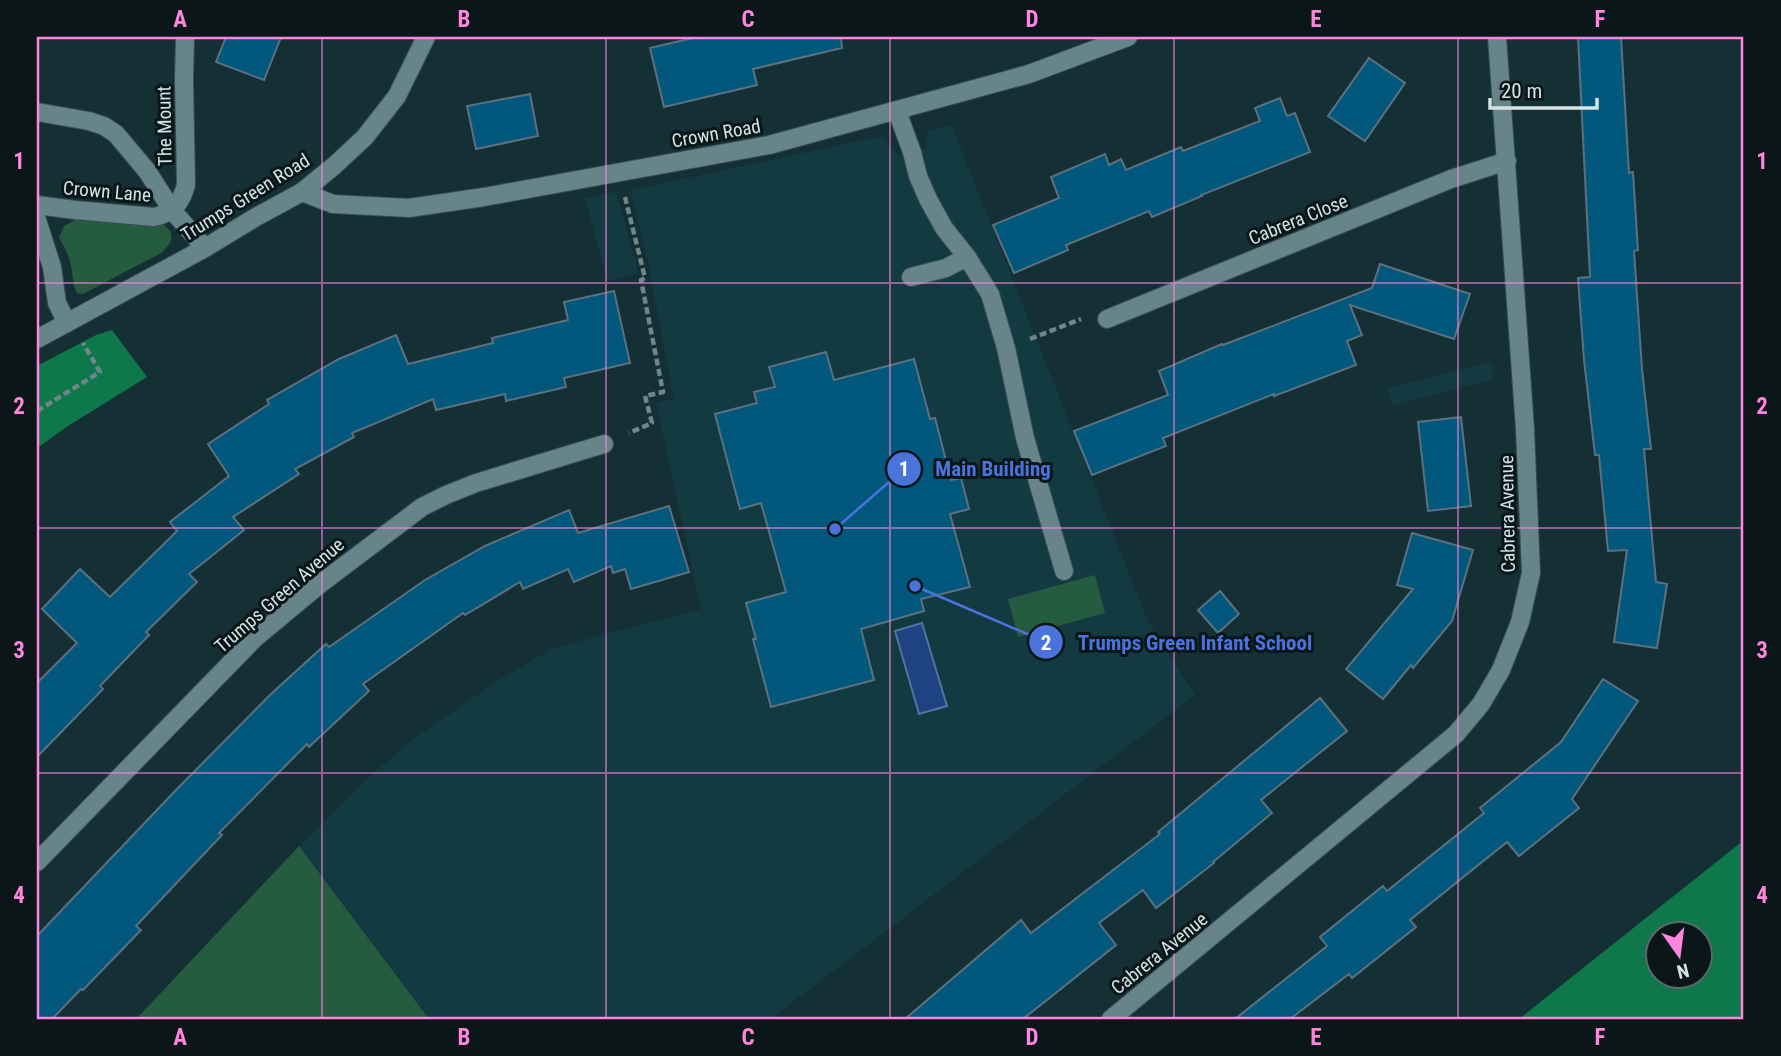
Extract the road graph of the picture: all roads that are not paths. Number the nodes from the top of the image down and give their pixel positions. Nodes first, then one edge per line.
1 (185, 37) edge
2 (426, 37) edge
3 (1128, 37) edge
4 (1497, 37) edge
5 (897, 111) junction
6 (37, 112) edge
7 (1507, 160) junction
8 (302, 192) junction
9 (37, 205) edge
10 (172, 210) junction
11 (37, 220) edge
12 (205, 248) junction
13 (967, 257) junction
14 (911, 277) dead end
15 (1107, 319) road end
16 (68, 322) junction
17 (37, 339) edge
18 (604, 444) road end
19 (1063, 571) dead end
20 (37, 862) edge
21 (1111, 1019) edge

1 - 10 street, The Mount
2 - 8 street, Trumps Green Road
3 - 5 street, Crown Road
4 - 7 street, Cabrera Avenue
5 - 8 street, Crown Road
5 - 13 street
6 - 10 street
7 - 15 street, Cabrera Close
7 - 21 street, Cabrera Avenue
8 - 12 street, Trumps Green Road
9 - 10 street, Crown Lane
10 - 12 street
11 - 16 street
12 - 16 street, Trumps Green Road
13 - 14 street
13 - 19 street
16 - 17 street, Trumps Green Road
18 - 20 street, Trumps Green Avenue

